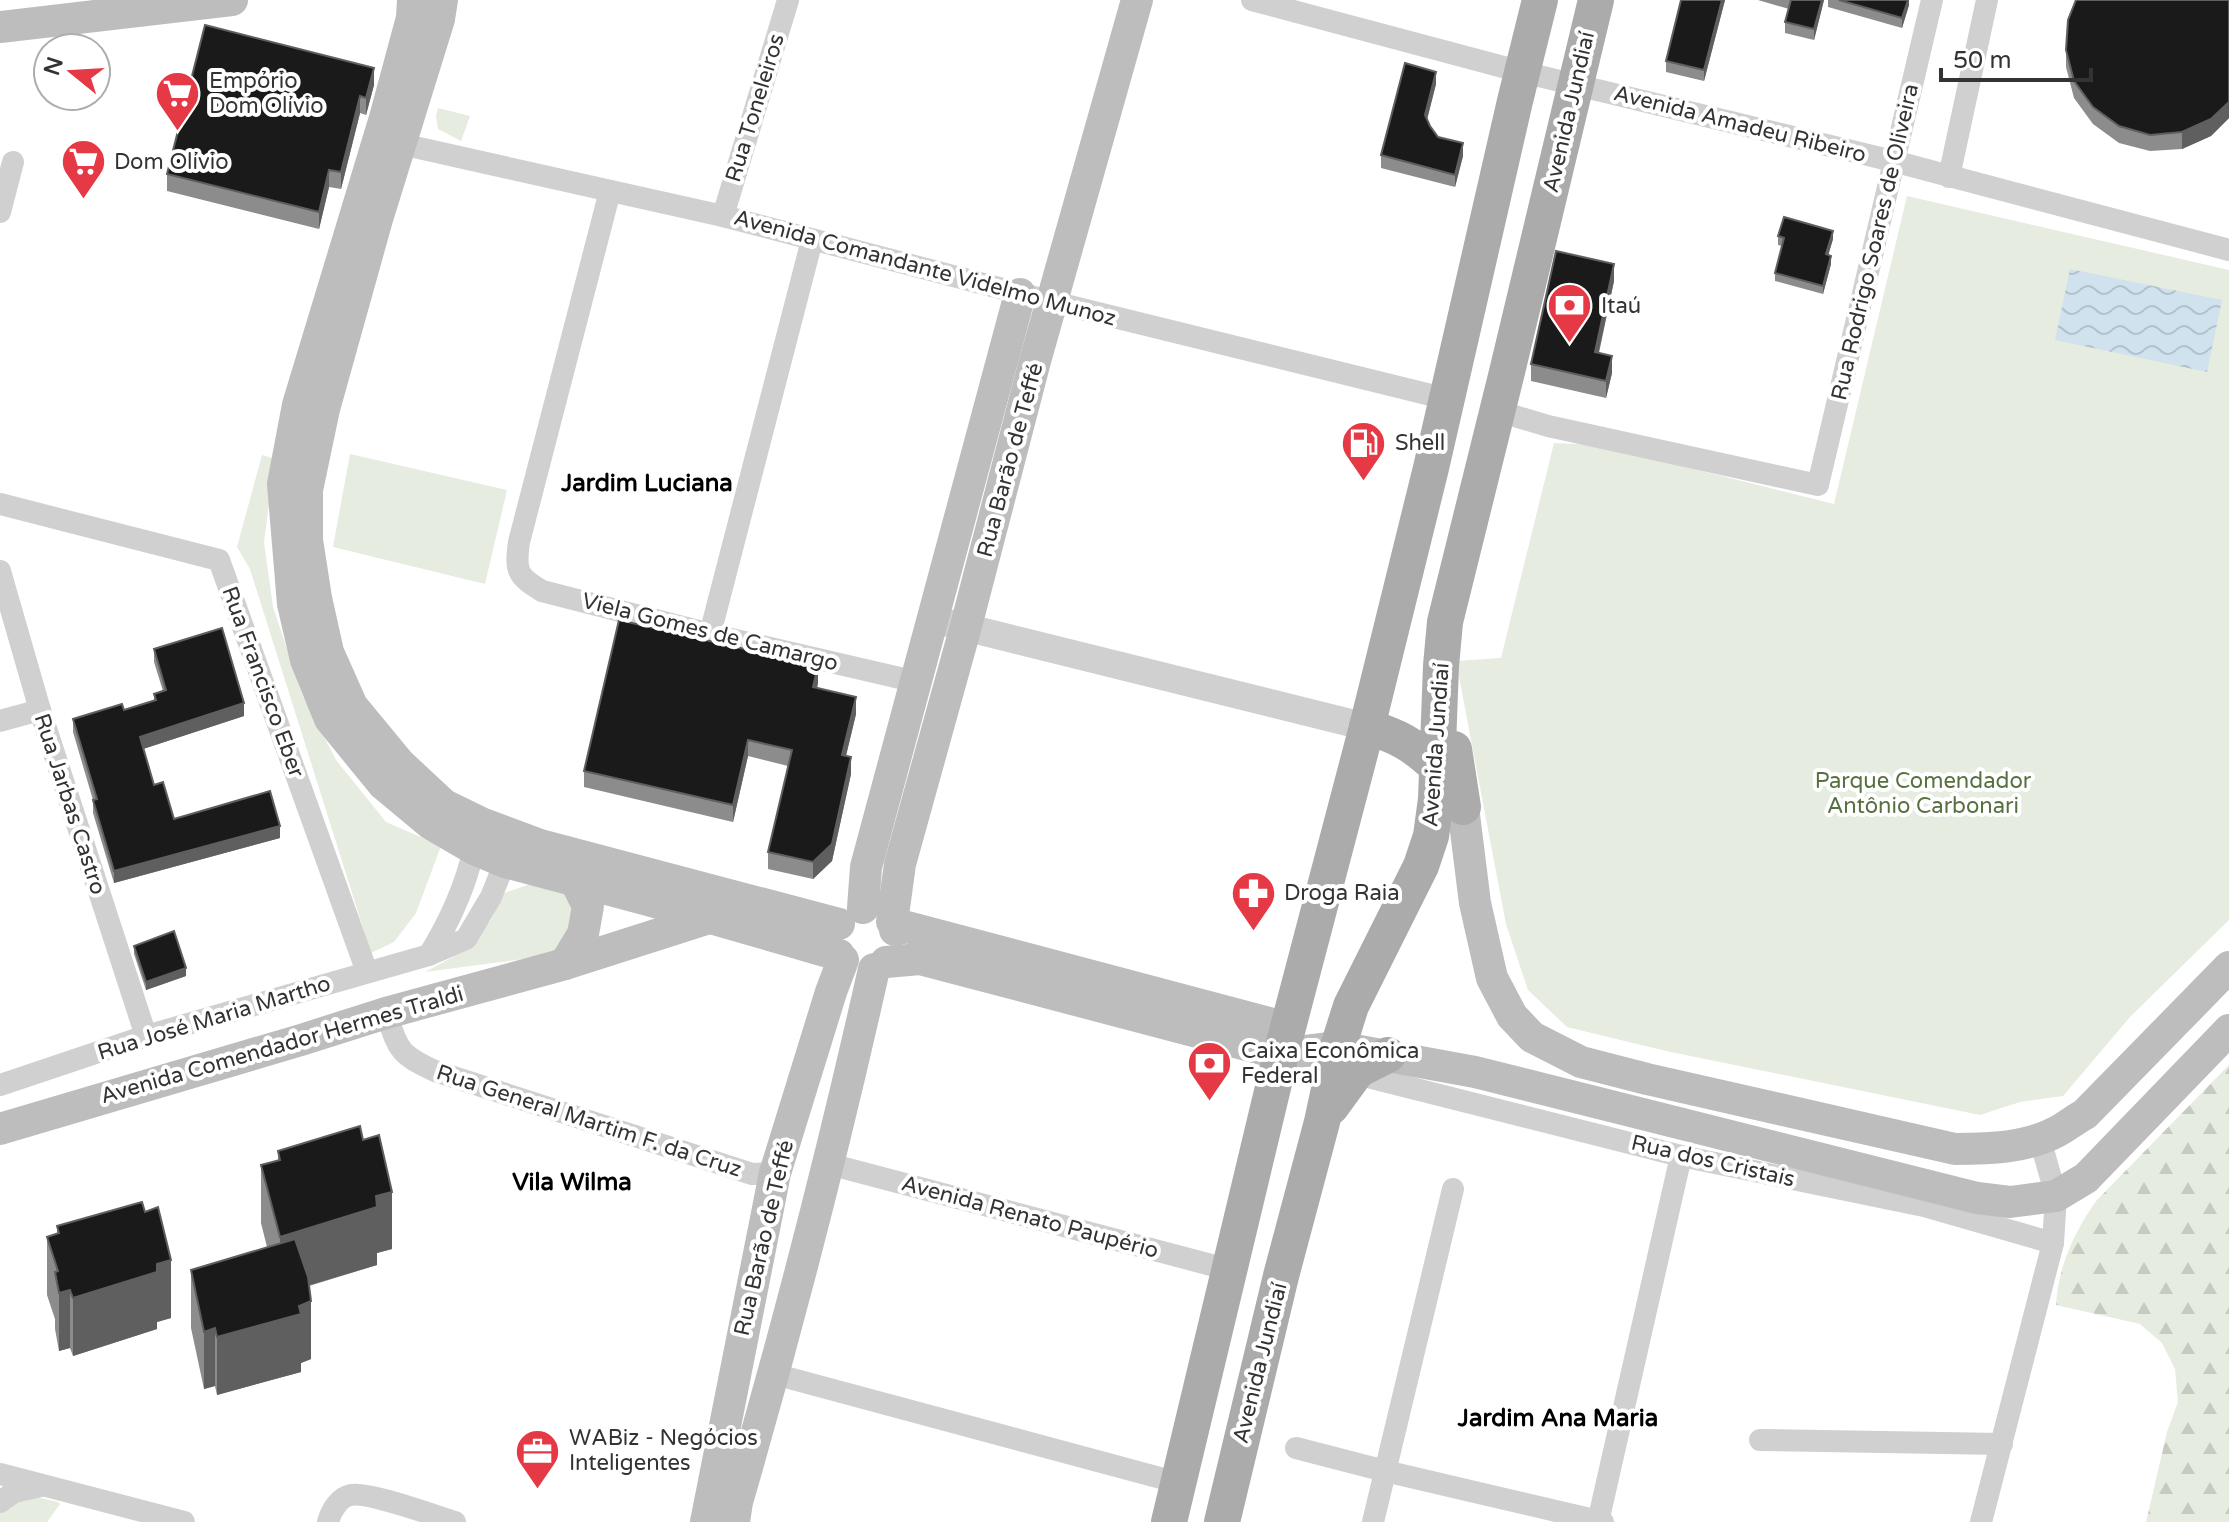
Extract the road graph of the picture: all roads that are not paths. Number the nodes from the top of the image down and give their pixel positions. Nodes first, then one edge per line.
1 (232, 0) edge
2 (413, 0) edge
3 (442, 0) edge
4 (788, 0) edge
5 (1137, 0) edge
6 (1252, 0) edge
7 (1540, 0) edge
8 (1596, 0) edge
9 (1932, 0) edge
10 (1987, 0) edge
11 (0, 27) edge
12 (1522, 72) junction
13 (1575, 84) junction
14 (393, 131) junction
15 (1893, 161) junction
16 (13, 162) dead end
17 (1949, 177) junction
18 (610, 191) junction
19 (0, 212) edge
20 (723, 216) junction
21 (812, 240) junction
22 (2229, 250) edge
23 (1020, 294) junction
24 (1053, 302) junction
25 (1011, 325) junction
26 (1035, 361) junction
27 (1447, 399) junction
28 (1498, 411) junction
29 (0, 504) edge
30 (0, 571) edge
31 (933, 620) junction
32 (966, 626) junction
33 (710, 634) junction
34 (1441, 666) junction
35 (917, 682) junction
36 (40, 710) junction
37 (0, 721) edge
38 (1367, 727) junction
39 (1436, 766) junction
40 (1463, 807) junction
41 (474, 849) junction
42 (505, 862) junction
43 (576, 882) junction
44 (709, 918) junction
45 (862, 933) junction
46 (429, 955) junction
47 (565, 964) junction
48 (880, 966) junction
49 (2229, 967) edge
50 (367, 972) junction
51 (386, 1013) junction
52 (2229, 1030) edge
53 (146, 1036) junction
54 (1284, 1041) junction
55 (1338, 1047) junction
56 (1380, 1067) junction
57 (0, 1085) edge
58 (1472, 1087) junction
59 (1322, 1122) junction
60 (0, 1129) edge
61 (2040, 1139) junction
62 (1681, 1156) junction
63 (829, 1164) junction
64 (775, 1173) junction
65 (1453, 1189) dead end
66 (2056, 1196) junction
67 (2053, 1243) junction
68 (1230, 1270) junction
69 (774, 1374) junction
70 (734, 1379) junction
71 (1760, 1440) dead end
72 (2002, 1444) junction
73 (1296, 1448) dead end
74 (1385, 1471) junction
75 (0, 1474) edge
76 (1179, 1483) junction
77 (43, 1486) junction
78 (0, 1502) edge
79 (710, 1515) edge
80 (184, 1522) edge
81 (328, 1522) edge
82 (455, 1522) edge
83 (734, 1522) edge
84 (1169, 1522) edge
85 (1214, 1522) edge
86 (1222, 1522) edge
87 (1373, 1522) edge
88 (1600, 1522) edge
89 (1981, 1522) edge

1 - 11 main road
2 - 14 main road
3 - 14 main road
4 - 20 street, Rua Toneleiros
5 - 24 main road, Rua Barão de Teffé
6 - 12 street, Avenida Amadeu Ribeiro
7 - 12 main road
8 - 13 main road, Avenida Jundiaí
9 - 15 street, Rua Rodrigo Soares de Oliveira
10 - 17 street
12 - 13 street, Avenida Amadeu Ribeiro
12 - 27 main road
13 - 15 street, Avenida Amadeu Ribeiro
13 - 28 main road, Avenida Jundiaí
14 - 18 street, Avenida Comandante Videlmo Munoz
14 - 41 main road
14 - 45 main road
15 - 17 street, Avenida Amadeu Ribeiro
15 - 28 street, Rua Rodrigo Soares de Oliveira
16 - 19 street
17 - 22 street, Avenida Amadeu Ribeiro
18 - 20 street, Avenida Comandante Videlmo Munoz
18 - 33 street, Viela Gomes de Camargo
20 - 21 street, Avenida Comandante Videlmo Munoz
21 - 23 street, Avenida Comandante Videlmo Munoz
21 - 33 street
23 - 24 street, Avenida Comandante Videlmo Munoz
23 - 25 main road, Rua Barão de Teffé
24 - 26 main road, Rua Barão de Teffé
24 - 27 street, Avenida Comandante Videlmo Munoz
25 - 26 main road
25 - 31 main road, Rua Barão de Teffé
26 - 32 main road, Rua Barão de Teffé
27 - 38 main road
28 - 34 main road, Avenida Jundiaí
29 - 50 street, Rua Francisco Eber
30 - 36 street, Rua Jarbas Castro
31 - 32 street
31 - 35 main road, Rua Barão de Teffé
32 - 38 street
32 - 45 main road, Rua Barão de Teffé
33 - 35 street, Viela Gomes de Camargo
34 - 39 main road, Avenida Jundiaí
34 - 40 main road
35 - 45 main road, Rua Barão de Teffé
36 - 37 street
36 - 53 street, Rua Jarbas Castro
38 - 39 main road
38 - 54 main road
39 - 40 main road
39 - 55 main road, Avenida Jundiaí
40 - 61 main road
41 - 42 main road
41 - 46 street
42 - 43 main road
42 - 46 street, Rua José Maria Martho
43 - 44 main road
43 - 47 main road
44 - 45 main road
44 - 47 main road, Avenida Comendador Hermes Traldi
45 - 48 main road
45 - 48 main road, Rua Barão de Teffé
45 - 54 main road
45 - 64 main road, Rua Barão de Teffé
46 - 50 street, Rua José Maria Martho
47 - 51 main road, Avenida Comendador Hermes Traldi
48 - 54 main road
48 - 63 main road, Rua Barão de Teffé
49 - 61 main road
50 - 53 street, Rua José Maria Martho
51 - 60 main road, Avenida Comendador Hermes Traldi
51 - 64 street, Rua General Martim F. da Cruz
52 - 66 main road
53 - 57 street, Rua José Maria Martho
54 - 55 main road
54 - 68 main road
55 - 56 main road
55 - 59 main road, Avenida Jundiaí
56 - 58 main road
56 - 59 main road
58 - 62 street, Rua dos Cristais
58 - 66 main road
59 - 86 main road, Avenida Jundiaí
61 - 66 street
62 - 67 street, Rua dos Cristais
62 - 88 street
63 - 64 main road
63 - 68 street, Avenida Renato Paupério
63 - 69 main road, Rua Barão de Teffé
64 - 70 main road, Rua Barão de Teffé
65 - 74 street
66 - 67 street
67 - 72 street
68 - 76 main road
69 - 70 main road
69 - 76 street
69 - 83 main road, Rua Barão de Teffé
70 - 79 main road, Rua Barão de Teffé
71 - 72 street
72 - 89 street
73 - 74 street
74 - 87 street
74 - 88 street
75 - 77 street
76 - 84 main road
76 - 85 main road
77 - 78 street
77 - 80 street
81 - 82 street

